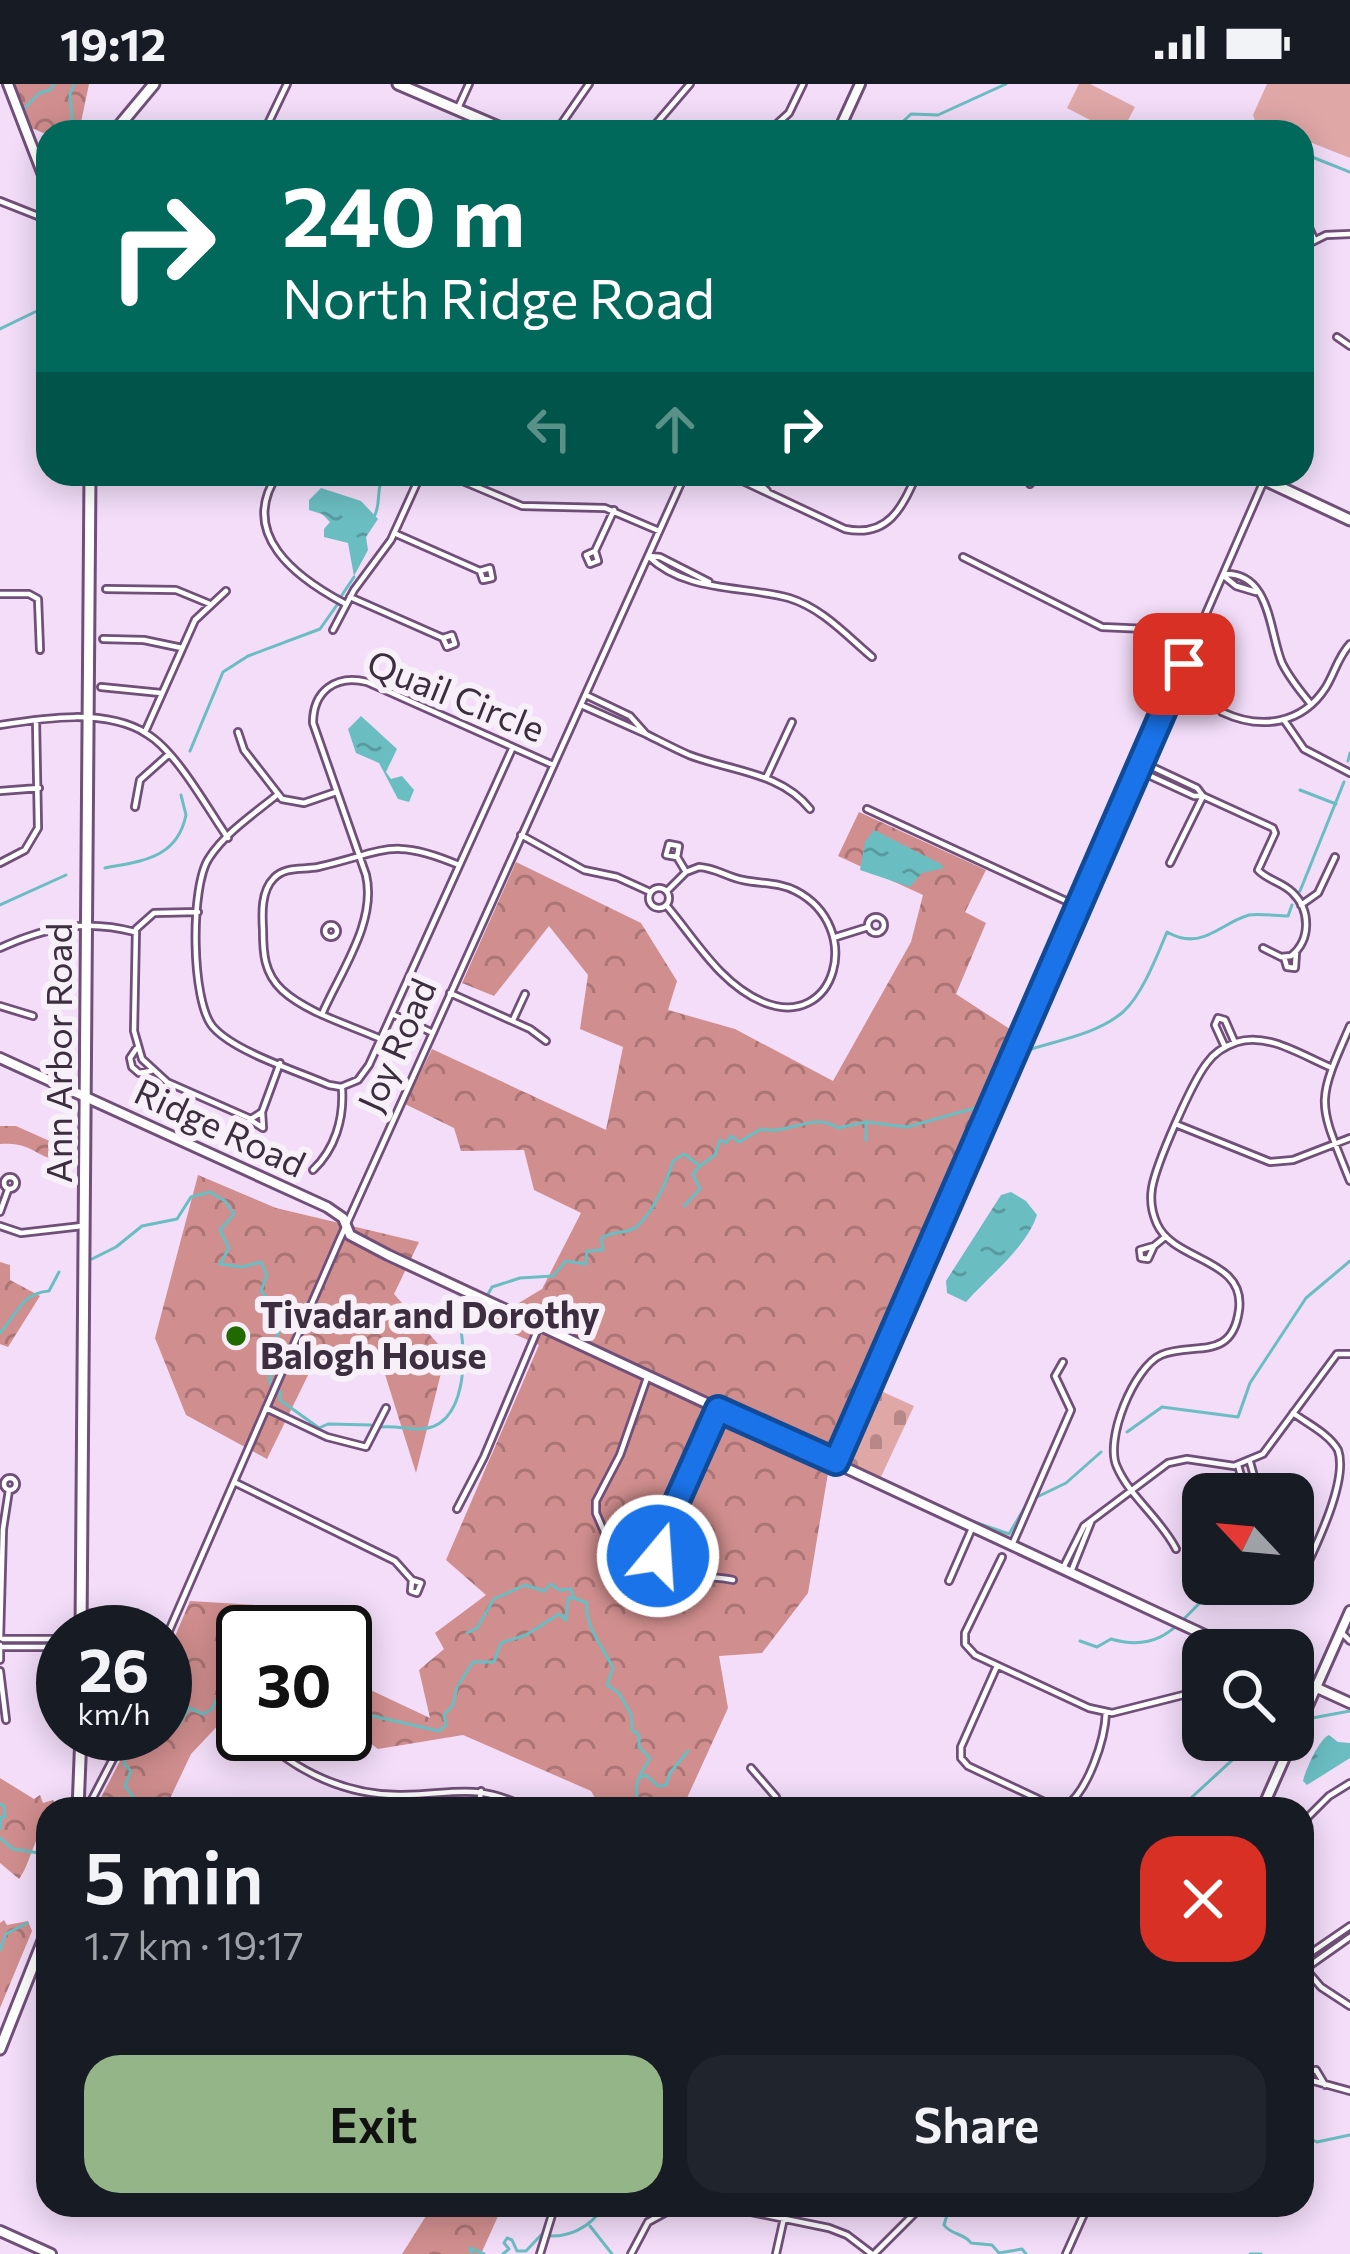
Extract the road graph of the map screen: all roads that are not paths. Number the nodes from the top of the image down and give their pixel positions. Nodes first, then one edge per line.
1 (8, 84) edge
2 (154, 84) edge
3 (287, 84) edge
4 (398, 84) edge
5 (469, 84) edge
6 (589, 84) edge
7 (690, 84) edge
8 (803, 84) edge
9 (860, 84) edge
10 (458, 110) junction
11 (124, 120) edge
12 (270, 120) edge
13 (482, 120) edge
14 (564, 120) edge
15 (659, 120) edge
16 (785, 120) edge
17 (844, 120) edge
18 (36, 157) edge
19 (0, 201) edge
20 (36, 215) edge
21 (1350, 234) edge
22 (1314, 239) edge
23 (1337, 337) dead end
24 (1350, 346) edge
25 (90, 486) edge
26 (274, 486) edge
27 (416, 486) edge
28 (474, 486) edge
29 (680, 486) edge
30 (752, 486) edge
31 (764, 486) edge
32 (911, 486) edge
33 (1261, 486) edge
34 (1277, 486) edge
35 (767, 491) junction
36 (614, 510) junction
37 (1350, 520) edge
38 (659, 531) junction
39 (394, 533) junction
40 (595, 551) dead end
41 (648, 556) junction
42 (963, 557) dead end
43 (480, 571) dead end
44 (1224, 574) junction
45 (106, 589) dead end
46 (226, 591) dead end
47 (0, 594) edge
48 (348, 600) junction
49 (210, 604) junction
50 (333, 630) dead end
51 (443, 638) dead end
52 (103, 639) dead end
53 (1195, 640) junction
54 (1350, 644) edge
55 (182, 647) junction
56 (40, 650) dead end
57 (872, 657) dead end
58 (101, 687) dead end
59 (161, 693) junction
60 (586, 695) junction
61 (1310, 703) junction
62 (581, 705) junction
63 (1222, 712) dead end
64 (35, 720) junction
65 (88, 720) junction
66 (1284, 720) junction
67 (792, 722) dead end
68 (0, 725) edge
69 (145, 732) junction
70 (238, 732) dead end
71 (646, 734) junction
72 (513, 747) junction
73 (168, 755) junction
74 (553, 765) junction
75 (1140, 766) junction
76 (1350, 773) edge
77 (766, 778) junction
78 (39, 788) junction
79 (0, 791) edge
80 (337, 792) junction
81 (278, 796) junction
82 (1203, 796) junction
83 (135, 807) dead end
84 (810, 809) dead end
85 (867, 809) dead end
86 (521, 835) junction
87 (228, 838) junction
88 (358, 853) junction
89 (1335, 856) dead end
90 (677, 857) dead end
91 (0, 863) edge
92 (1169, 863) dead end
93 (460, 865) junction
94 (686, 872) junction
95 (667, 891) junction
96 (650, 892) junction
97 (666, 905) junction
98 (1301, 905) junction
99 (1079, 907) junction
100 (198, 911) junction
101 (87, 926) junction
102 (868, 927) dead end
103 (135, 932) junction
104 (337, 933) dead end
105 (0, 936) edge
106 (836, 938) junction
107 (355, 942) junction
108 (2, 947) edge
109 (1263, 948) dead end
110 (1296, 953) junction
111 (1284, 957) junction
112 (450, 993) junction
113 (525, 994) dead end
114 (0, 1006) edge
115 (322, 1012) junction
116 (392, 1014) junction
117 (33, 1016) dead end
118 (513, 1021) junction
119 (1350, 1026) edge
120 (434, 1033) junction
121 (381, 1039) junction
122 (546, 1041) dead end
123 (1235, 1042) junction
124 (1225, 1047) junction
125 (137, 1048) junction
126 (0, 1058) edge
127 (280, 1063) junction
128 (1332, 1068) junction
129 (151, 1071) junction
130 (341, 1087) junction
131 (86, 1096) junction
132 (262, 1112) junction
133 (249, 1119) junction
134 (1178, 1124) junction
135 (1350, 1138) edge
136 (1335, 1144) junction
137 (313, 1170) dead end
138 (1350, 1181) edge
139 (8, 1190) dead end
140 (0, 1212) edge
141 (346, 1225) junction
142 (0, 1226) edge
143 (86, 1226) junction
144 (1165, 1237) junction
145 (1154, 1246) dead end
146 (540, 1324) junction
147 (1350, 1354) edge
148 (1064, 1361) dead end
149 (649, 1375) junction
150 (266, 1408) junction
151 (386, 1408) dead end
152 (718, 1409) junction
153 (1293, 1414) junction
154 (366, 1447) junction
155 (373, 1454) dead end
156 (836, 1462) junction
157 (1250, 1462) junction
158 (1238, 1465) junction
159 (1240, 1473) edge
160 (1253, 1473) edge
161 (234, 1482) junction
162 (1132, 1489) junction
163 (9, 1490) dead end
164 (457, 1509) dead end
165 (973, 1526) junction
166 (1012, 1545) junction
167 (1314, 1547) edge
168 (1176, 1549) dead end
169 (612, 1550) dead end
170 (1002, 1557) dead end
171 (1067, 1571) junction
172 (412, 1580) dead end
173 (734, 1580) dead end
174 (949, 1581) dead end
175 (81, 1605) edge
176 (180, 1605) edge
177 (1350, 1611) edge
178 (1191, 1629) edge
179 (1346, 1632) edge
180 (0, 1641) edge
181 (1350, 1641) edge
182 (36, 1642) edge
183 (0, 1660) edge
184 (998, 1666) junction
185 (0, 1671) edge
186 (1316, 1688) junction
187 (1182, 1696) edge
188 (1350, 1703) edge
189 (1106, 1712) junction
190 (6, 1720) dead end
191 (81, 1761) edge
192 (110, 1761) edge
193 (292, 1761) edge
194 (751, 1768) dead end
195 (1347, 1784) edge
196 (482, 1791) junction
197 (388, 1795) joint
198 (1350, 1796) edge
199 (82, 1797) edge
200 (89, 1797) edge
201 (481, 1797) edge
202 (498, 1797) edge
203 (776, 1797) edge
204 (1034, 1797) edge
205 (1076, 1797) edge
206 (1267, 1797) edge
207 (1314, 1813) edge
208 (1350, 1926) edge
209 (1350, 1937) edge
210 (1326, 1943) junction
211 (1330, 1951) junction
212 (1314, 1955) edge
213 (36, 1958) edge
214 (1314, 1960) edge
215 (1314, 1979) edge
216 (1350, 2006) edge
217 (0, 2049) edge
218 (1325, 2085) dead end
219 (1350, 2091) edge
220 (551, 2217) edge
221 (657, 2217) edge
222 (779, 2217) edge
223 (910, 2217) edge
224 (1083, 2217) edge
225 (784, 2218) junction
226 (0, 2231) edge
227 (51, 2254) edge
228 (540, 2254) edge
229 (631, 2254) edge
230 (776, 2254) edge
231 (873, 2254) edge
232 (1066, 2254) edge

1 - 18 street
2 - 11 main road
3 - 12 street
4 - 10 main road
5 - 10 street
6 - 14 street
7 - 15 street
8 - 16 street
9 - 17 street
10 - 13 main road
19 - 20 street
21 - 22 street
23 - 24 street
25 - 65 main road, Ann Arbor Road
26 - 48 street
27 - 39 street
28 - 36 street
29 - 38 street, Joy Road
30 - 35 street
31 - 35 street
32 - 35 street
33 - 44 street
34 - 37 main road
36 - 38 street
36 - 40 street
38 - 41 street, Joy Road
39 - 43 street
39 - 48 street
41 - 57 street
41 - 60 street, Joy Road
42 - 53 street
44 - 53 street
44 - 61 street
45 - 49 street
46 - 49 street
47 - 56 street
48 - 50 street
48 - 51 street
49 - 55 street
52 - 55 street
53 - 75 street
54 - 61 street
55 - 59 street
58 - 59 street
59 - 69 street
60 - 62 street, Joy Road
60 - 71 street
61 - 66 street
62 - 71 street
62 - 74 street, Joy Road
63 - 66 street
64 - 65 street
64 - 68 street
64 - 78 street
65 - 69 street
65 - 101 main road, Ann Arbor Road
66 - 76 street
67 - 77 street
69 - 73 street
70 - 81 street
71 - 77 street
72 - 74 street, Quail Circle
72 - 80 street, Quail Circle
72 - 93 street
73 - 83 street
73 - 87 street
74 - 86 street, Joy Road
75 - 82 street
75 - 99 street
77 - 84 street
78 - 79 street
78 - 91 street
80 - 81 street
80 - 88 street, Quail Circle
81 - 87 street
82 - 92 street
82 - 98 street
85 - 99 street
86 - 96 street
86 - 112 street, Joy Road
87 - 100 street
88 - 93 street
88 - 107 street, Quail Circle
88 - 115 street
89 - 98 street
90 - 94 street
93 - 116 street
94 - 95 street
94 - 106 street
95 - 96 street
95 - 97 street
96 - 97 street
97 - 106 street
98 - 110 street
99 - 156 street
100 - 103 street
100 - 127 street
101 - 103 street
101 - 108 street
101 - 131 main road, Ann Arbor Road
102 - 106 street
103 - 125 street
104 - 107 street
105 - 108 street
107 - 115 street, Quail Circle
109 - 111 street
110 - 111 street
110 - 111 street
112 - 118 street
112 - 120 street, Joy Road
113 - 118 street
114 - 117 street
115 - 121 street
116 - 120 street
116 - 121 street
118 - 122 street
119 - 128 street
120 - 141 street, Joy Road
121 - 130 street
123 - 124 street
123 - 124 street
123 - 128 street
124 - 134 street
125 - 129 street
125 - 129 street
126 - 131 street, Ridge Road
127 - 130 street
127 - 132 street
128 - 136 street
129 - 133 street
130 - 137 street
131 - 141 street, Ridge Road
131 - 143 main road, Ann Arbor Road
132 - 133 street
132 - 133 street
134 - 136 street
134 - 144 street
135 - 136 street
136 - 138 street
139 - 140 street
141 - 146 street, Ridge Road
141 - 150 street, Joy Road
142 - 143 street
143 - 175 main road, Ann Arbor Road
144 - 145 street
144 - 162 street
146 - 149 street, Ridge Road
146 - 164 street
147 - 153 street
148 - 166 street
149 - 152 street, Ridge Road
149 - 169 street
150 - 154 street
150 - 161 street, Joy Road
151 - 154 street
152 - 156 street, Ridge Road
152 - 173 street
153 - 157 street
153 - 167 street
154 - 155 street
156 - 165 street, Ridge Road
157 - 158 street
157 - 160 street
158 - 159 street
158 - 162 street
161 - 172 street
161 - 176 street, Joy Road
162 - 168 street
162 - 171 street
163 - 180 street
165 - 166 street, Ridge Road
165 - 174 street
166 - 171 street, Ridge Road
170 - 184 street
171 - 178 street, Ridge Road
177 - 179 street
179 - 181 street
179 - 186 street
180 - 182 street
180 - 183 street
184 - 189 street
184 - 204 street
185 - 190 street
186 - 188 street
186 - 206 street
187 - 189 street
189 - 205 street
191 - 199 main road
192 - 200 street
193 - 197 street
194 - 203 street
195 - 198 street
195 - 207 street
196 - 197 street
196 - 201 street
196 - 202 street
208 - 210 street
209 - 211 street
210 - 211 street
210 - 212 street
211 - 214 street
213 - 217 main road
215 - 216 street
218 - 219 street
220 - 228 street
221 - 229 street
222 - 225 street
223 - 231 street
224 - 232 street
225 - 230 street
225 - 231 street
226 - 227 street

